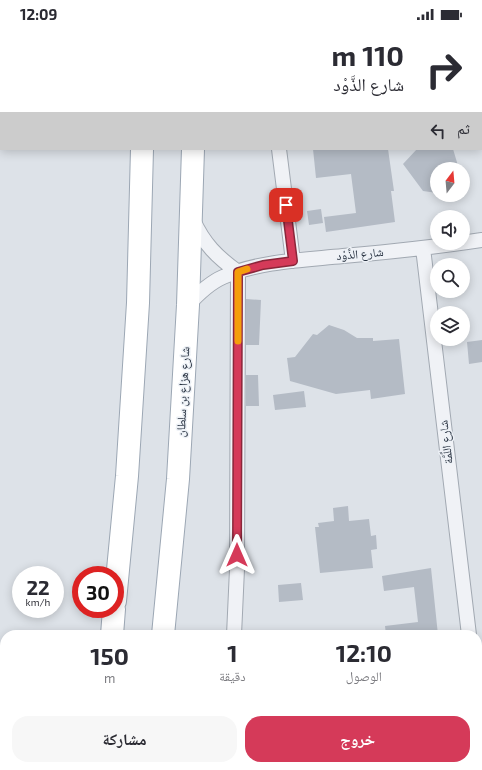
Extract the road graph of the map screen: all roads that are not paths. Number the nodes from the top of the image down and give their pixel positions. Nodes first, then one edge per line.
1 (142, 150) edge
2 (193, 150) edge
3 (279, 150) edge
4 (191, 216) junction
5 (482, 240) edge
6 (423, 248) junction
7 (293, 261) junction
8 (238, 272) junction
9 (188, 305) junction
10 (118, 566) edge
11 (113, 618) edge
12 (112, 630) edge
13 (163, 630) edge
14 (234, 630) edge
15 (468, 630) edge

1 - 10 main road
2 - 4 main road, شارع هزاع بن سلطان
3 - 7 street
4 - 8 street
4 - 9 main road, شارع هزاع بن سلطان
5 - 6 street, شارع الذَّوْد
6 - 7 street, شارع الذَّوْد
6 - 15 street, شارع اللَّمَّة
7 - 8 street, شارع الذَّوْد
8 - 9 street, شارع الذَّوْد
8 - 14 street
9 - 13 main road, شارع هزاع بن سلطان
11 - 12 main road

